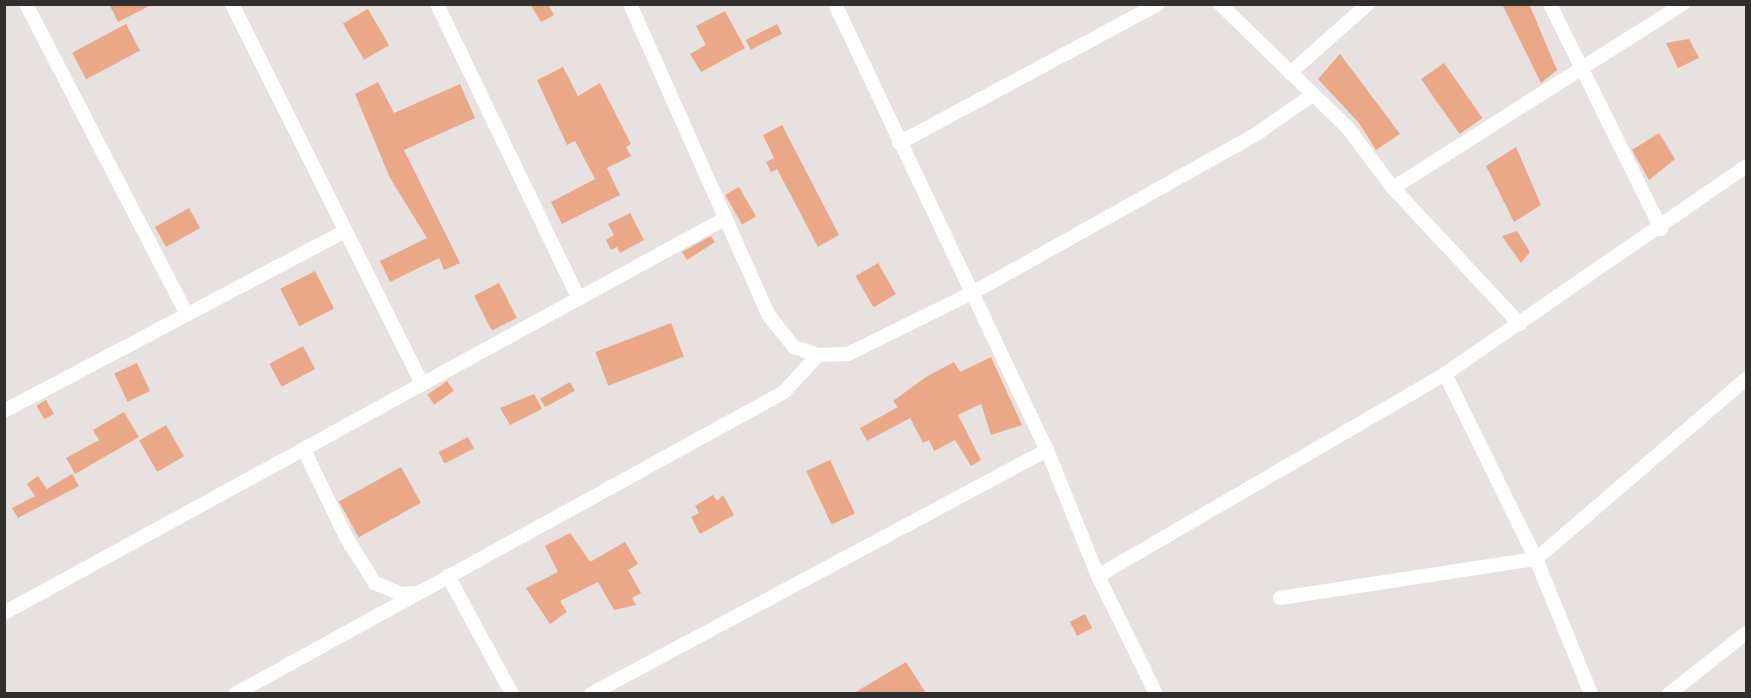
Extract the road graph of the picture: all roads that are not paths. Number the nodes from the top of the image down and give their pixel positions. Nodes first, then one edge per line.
1 (26, 4) edge
2 (232, 4) edge
3 (437, 4) edge
4 (630, 4) edge
5 (835, 4) edge
6 (1158, 4) edge
7 (1220, 4) edge
8 (1368, 4) edge
9 (1550, 4) edge
10 (1683, 4) edge
11 (1581, 69) junction
12 (1290, 73) junction
13 (1312, 95) junction
14 (899, 143) junction
15 (1746, 166) edge
16 (1393, 188) junction
17 (722, 220) junction
18 (1661, 229) junction
19 (344, 232) junction
20 (974, 292) junction
21 (578, 297) junction
22 (185, 311) junction
23 (1520, 324) junction
24 (818, 355) junction
25 (1445, 375) junction
26 (1746, 380) edge
27 (422, 384) junction
28 (4, 411) edge
29 (1047, 450) junction
30 (305, 452) junction
31 (1536, 559) junction
32 (448, 576) junction
33 (1098, 576) junction
34 (417, 593) junction
35 (1280, 598) dead end
36 (4, 613) edge
37 (1746, 633) edge
38 (235, 693) edge
39 (512, 693) edge
40 (591, 693) edge
41 (1156, 693) edge
42 (1592, 693) edge
43 (1669, 693) edge

1 - 22 street
2 - 19 street
3 - 21 street
4 - 17 street
5 - 14 street
6 - 14 street
7 - 12 street
8 - 12 street
9 - 11 street
10 - 11 street
11 - 16 street
11 - 18 street
12 - 13 street
13 - 16 street
13 - 20 street
14 - 20 street
15 - 18 street
16 - 23 street
17 - 21 street
17 - 24 street
18 - 23 street
19 - 22 street
19 - 27 street
20 - 24 street
20 - 29 street
21 - 27 street
22 - 28 street
23 - 25 street
24 - 32 street
25 - 31 street
25 - 33 street
26 - 31 street
27 - 30 street
29 - 33 street
29 - 40 street
30 - 34 street
30 - 36 street
31 - 35 street
31 - 42 street
32 - 34 street
32 - 39 street
33 - 41 street
34 - 38 street
37 - 43 street

